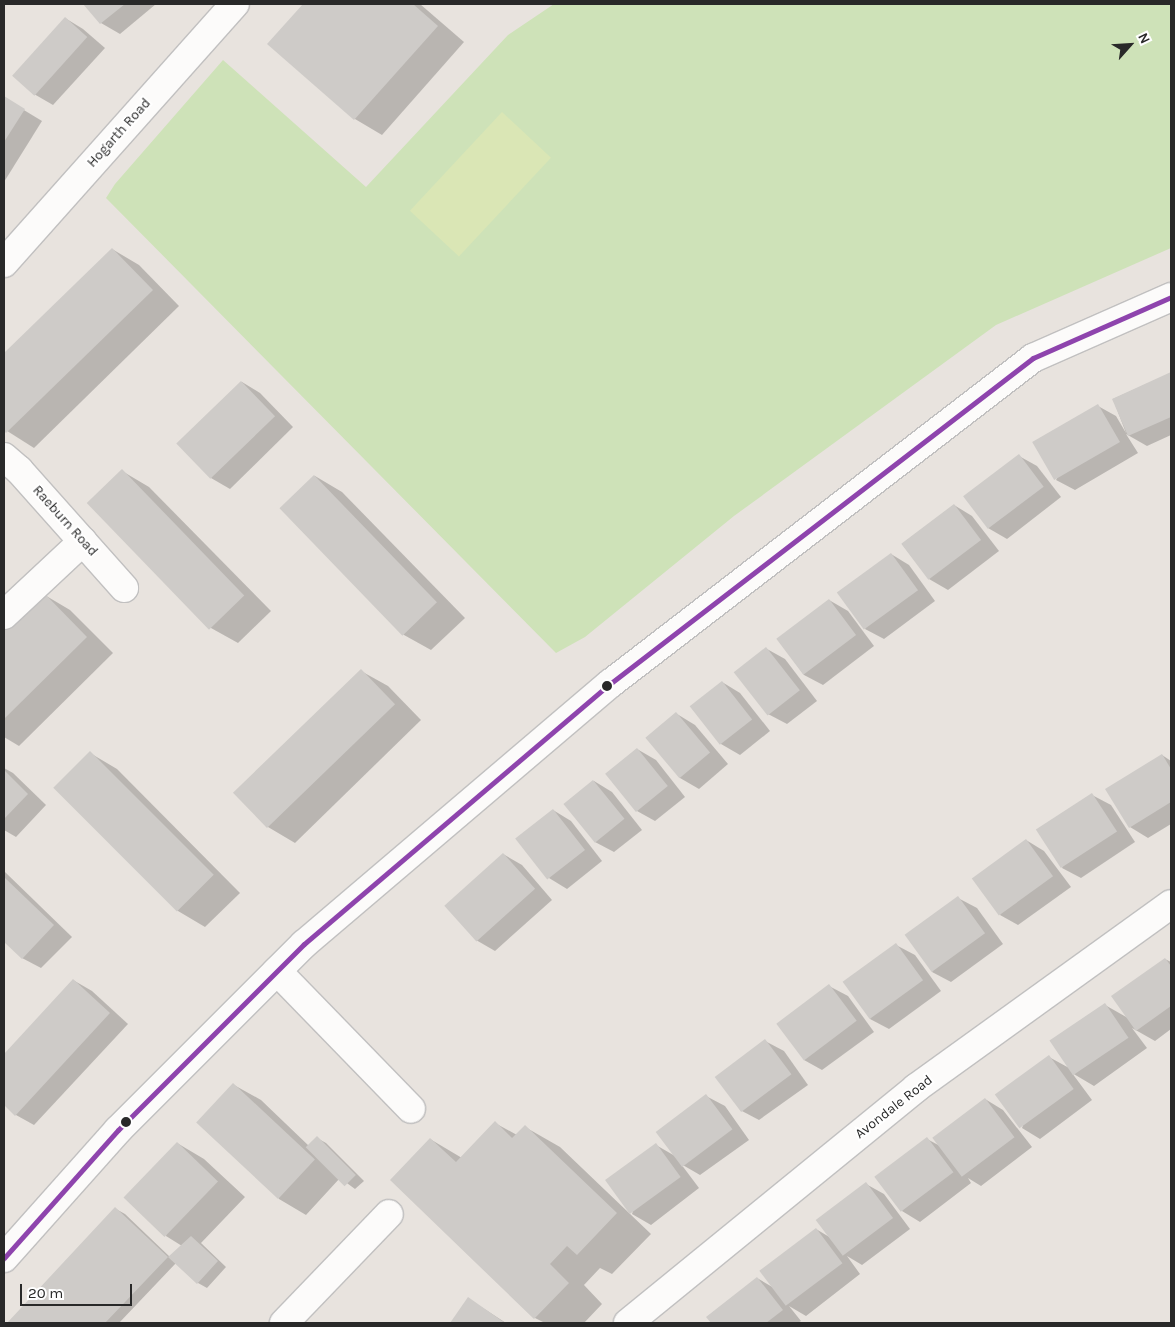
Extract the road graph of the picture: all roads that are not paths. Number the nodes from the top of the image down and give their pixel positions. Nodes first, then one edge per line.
1 (234, 4) edge
2 (4, 263) edge
3 (1171, 297) edge
4 (9, 470) edge
5 (83, 541) junction
6 (124, 588) dead end
7 (4, 615) edge
8 (1171, 904) edge
9 (277, 971) junction
10 (412, 1110) dead end
11 (389, 1214) dead end
12 (4, 1258) edge
13 (284, 1323) edge
14 (628, 1323) edge

1 - 2 street, Hogarth Road
3 - 9 street
4 - 5 street, Raeburn Road
5 - 6 street, Raeburn Road
5 - 7 street
8 - 14 street, Avondale Road
9 - 10 street
9 - 12 street
11 - 13 street

